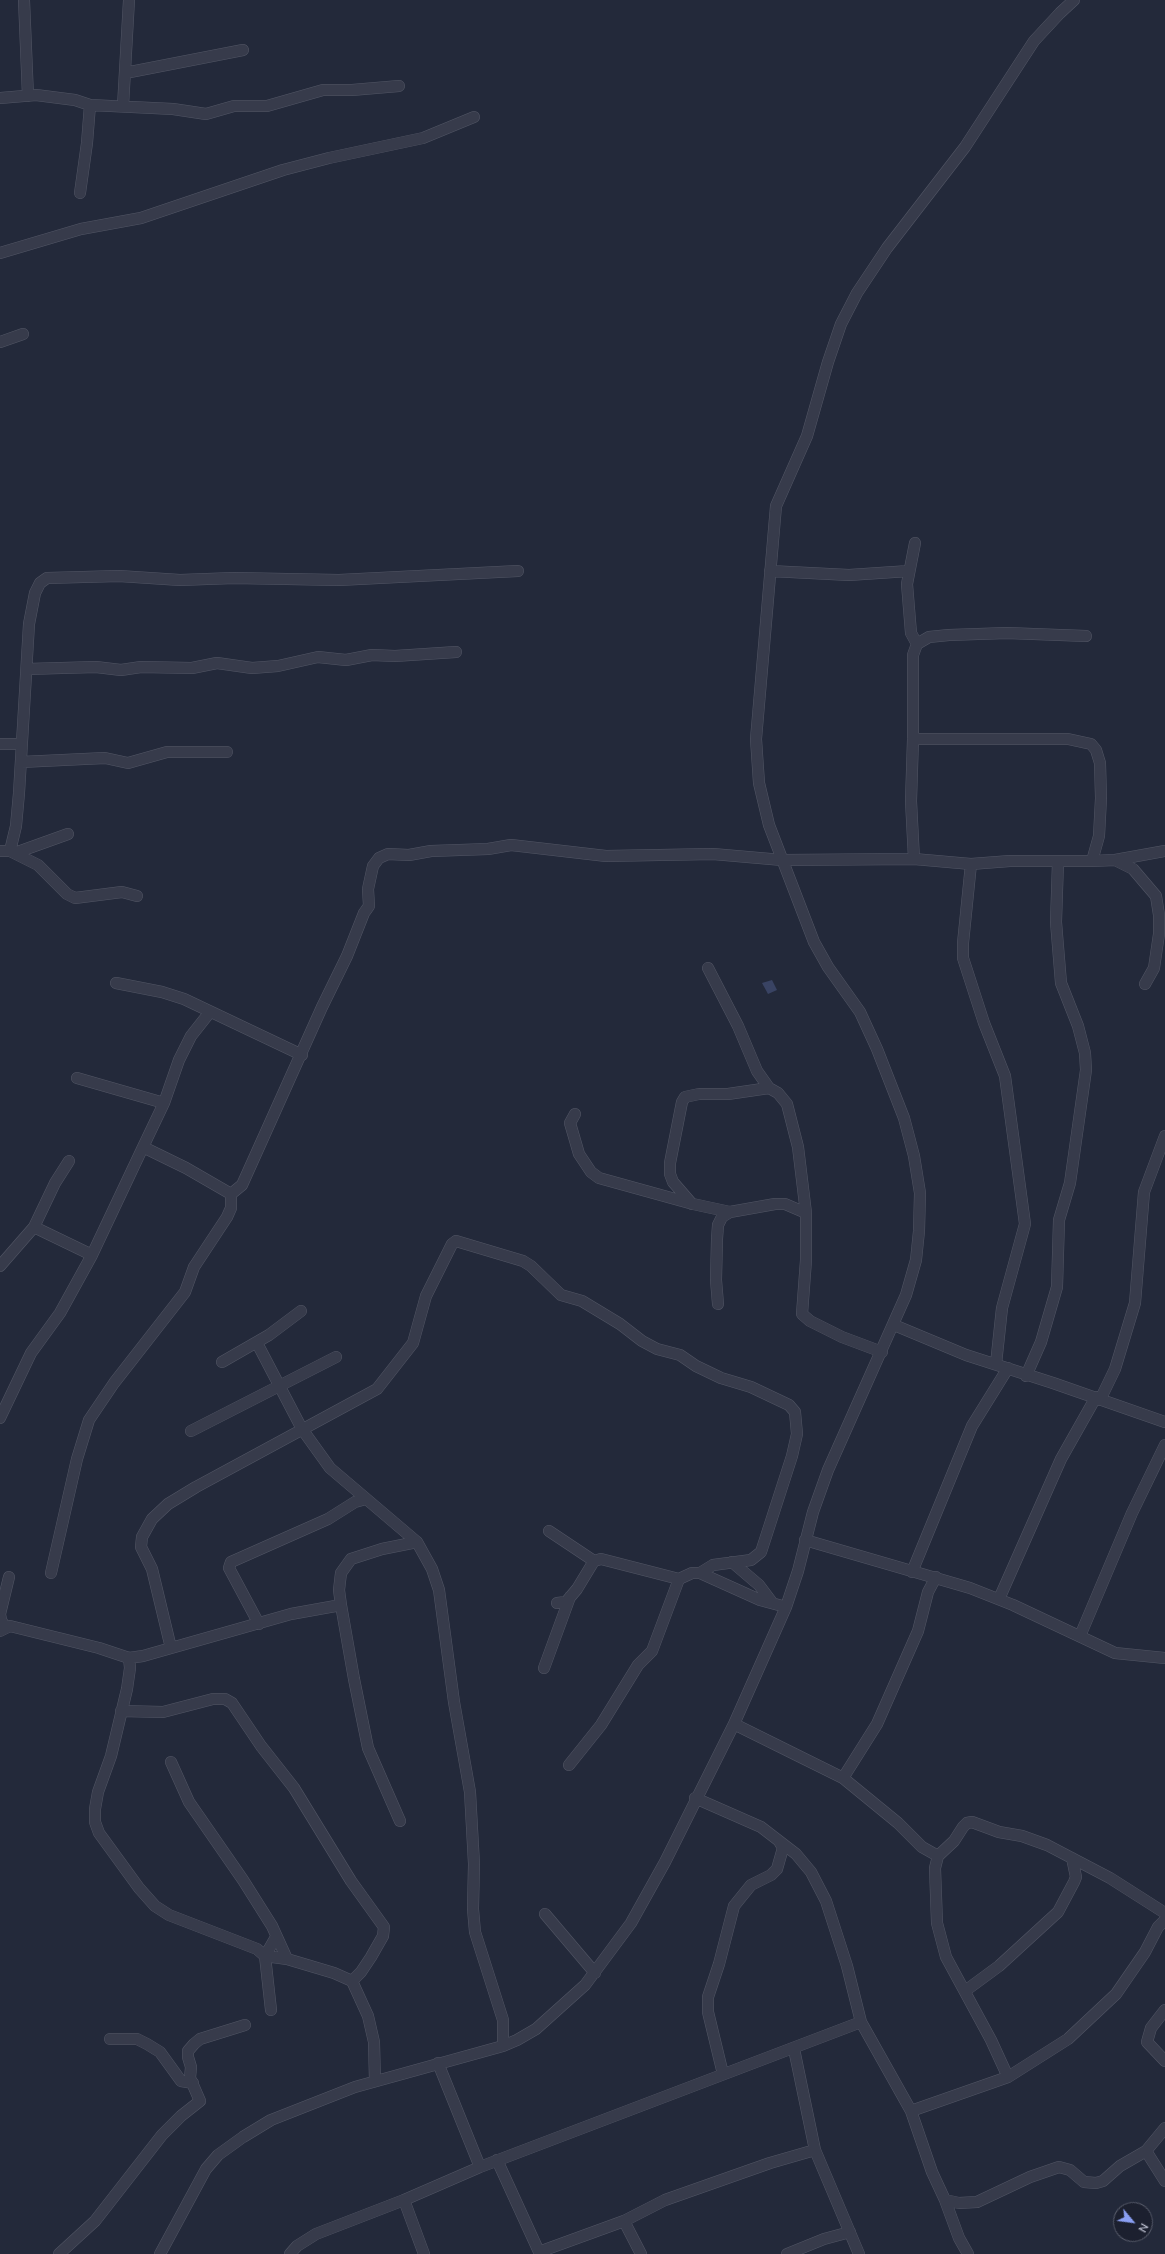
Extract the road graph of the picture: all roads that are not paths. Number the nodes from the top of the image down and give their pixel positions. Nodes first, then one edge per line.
1 (24, 0) edge
2 (129, 0) edge
3 (1074, 0) edge
4 (243, 50) dead end
5 (125, 73) junction
6 (399, 86) dead end
7 (28, 96) junction
8 (0, 98) edge
9 (90, 105) junction
10 (123, 106) junction
11 (474, 117) dead end
12 (80, 193) dead end
13 (0, 253) edge
14 (23, 334) dead end
15 (0, 342) edge
16 (916, 543) dead end
17 (518, 571) dead end
18 (770, 571) junction
19 (909, 571) junction
20 (1086, 636) dead end
21 (916, 644) junction
22 (456, 652) dead end
23 (27, 669) junction
24 (913, 739) junction
25 (0, 744) edge
26 (22, 744) junction
27 (227, 752) dead end
28 (21, 762) junction
29 (68, 834) dead end
30 (1165, 851) edge
31 (8, 852) edge
32 (914, 859) junction
33 (782, 860) junction
34 (1115, 860) junction
35 (1058, 862) junction
36 (1092, 862) junction
37 (971, 864) junction
38 (137, 896) dead end
39 (708, 968) dead end
40 (116, 983) dead end
41 (1145, 984) dead end
42 (210, 1012) junction
43 (302, 1055) junction
44 (77, 1078) dead end
45 (769, 1088) junction
46 (164, 1103) junction
47 (575, 1114) dead end
48 (1165, 1136) edge
49 (143, 1147) junction
50 (70, 1161) dead end
51 (231, 1194) junction
52 (693, 1204) junction
53 (730, 1212) junction
54 (806, 1213) junction
55 (34, 1228) junction
56 (92, 1255) junction
57 (0, 1266) edge
58 (718, 1304) dead end
59 (301, 1311) dead end
60 (894, 1325) junction
61 (257, 1343) junction
62 (882, 1352) junction
63 (336, 1357) dead end
64 (222, 1362) dead end
65 (996, 1364) junction
66 (1008, 1368) junction
67 (1026, 1376) junction
68 (281, 1386) junction
69 (1098, 1398) junction
70 (0, 1418) edge
71 (1165, 1422) edge
72 (302, 1429) junction
73 (191, 1431) dead end
74 (1165, 1446) edge
75 (366, 1499) junction
76 (549, 1531) dead end
77 (806, 1540) junction
78 (417, 1542) junction
79 (594, 1561) junction
80 (732, 1562) junction
81 (912, 1572) junction
82 (51, 1573) dead end
83 (700, 1573) junction
84 (9, 1577) dead end
85 (936, 1577) junction
86 (679, 1579) junction
87 (570, 1597) junction
88 (999, 1599) junction
89 (771, 1602) junction
90 (557, 1603) dead end
91 (341, 1605) junction
92 (786, 1607) junction
93 (259, 1624) junction
94 (2, 1629) edge
95 (1080, 1636) junction
96 (171, 1648) junction
97 (129, 1658) junction
98 (1165, 1658) edge
99 (544, 1668) dead end
100 (122, 1711) junction
101 (734, 1724) junction
102 (171, 1762) dead end
103 (569, 1765) dead end
104 (843, 1778) junction
105 (695, 1798) junction
106 (400, 1821) dead end
107 (777, 1838) junction
108 (938, 1856) junction
109 (1072, 1858) junction
110 (1165, 1913) edge
111 (545, 1914) dead end
112 (1165, 1920) edge
113 (276, 1937) junction
114 (265, 1956) junction
115 (287, 1959) junction
116 (595, 1973) junction
117 (352, 1981) junction
118 (965, 1991) junction
119 (271, 2010) dead end
120 (1165, 2010) edge
121 (861, 2022) junction
122 (245, 2025) dead end
123 (110, 2039) dead end
124 (503, 2046) junction
125 (794, 2049) junction
126 (1165, 2061) edge
127 (438, 2063) junction
128 (722, 2074) junction
129 (1008, 2077) junction
130 (375, 2081) junction
131 (193, 2084) junction
132 (911, 2111) junction
133 (1165, 2128) edge
134 (815, 2150) junction
135 (1146, 2151) junction
136 (497, 2160) junction
137 (480, 2167) junction
138 (1165, 2180) edge
139 (404, 2200) junction
140 (945, 2200) junction
141 (624, 2221) junction
142 (850, 2232) junction
143 (539, 2253) edge
144 (59, 2254) edge
145 (160, 2254) edge
146 (290, 2254) edge
147 (424, 2254) edge
148 (641, 2254) edge
149 (787, 2254) edge
150 (859, 2254) edge
151 (968, 2254) edge

1 - 7 street
2 - 5 street
3 - 18 street
4 - 5 street
5 - 10 street
6 - 10 street
7 - 8 street
7 - 9 street
9 - 10 street
9 - 12 street
11 - 13 street
14 - 15 street
16 - 19 street
17 - 23 street
18 - 19 street
18 - 33 street
19 - 21 street
20 - 21 street
21 - 24 street
22 - 23 street
23 - 26 street
24 - 32 street
24 - 36 street
25 - 26 street
26 - 28 street
27 - 28 street
28 - 31 street
29 - 31 street
30 - 34 street
31 - 38 street
32 - 33 street
32 - 37 street
33 - 43 street
33 - 60 street
34 - 36 street
34 - 41 street
35 - 36 street
35 - 37 street
35 - 67 street
37 - 65 street
39 - 45 street
40 - 42 street
42 - 43 street
42 - 46 street
43 - 51 street
44 - 46 street
45 - 52 street
45 - 54 street
46 - 49 street
47 - 52 street
48 - 69 street
49 - 51 street
49 - 56 street
50 - 55 street
51 - 82 street
52 - 53 street
53 - 54 street
53 - 58 street
54 - 62 street
55 - 56 street
55 - 57 street
56 - 70 street
59 - 61 street
60 - 62 street
60 - 65 street
61 - 64 street
61 - 68 street
62 - 77 street
63 - 68 street
65 - 66 street
66 - 67 street
66 - 81 street
67 - 69 street
68 - 72 street
68 - 73 street
69 - 71 street
69 - 88 street
72 - 75 street
72 - 80 street
72 - 96 street
74 - 95 street
75 - 78 street
75 - 93 street
76 - 79 street
77 - 81 street
77 - 92 street
78 - 91 street
78 - 124 street
79 - 86 street
79 - 87 street
80 - 83 street
80 - 89 street
81 - 85 street
83 - 86 street
83 - 89 street
84 - 94 street
85 - 88 street
85 - 104 street
86 - 103 street
87 - 90 street
87 - 99 street
88 - 95 street
89 - 92 street
91 - 93 street
91 - 106 street
92 - 101 street
93 - 96 street
94 - 97 street
95 - 98 street
96 - 97 street
97 - 100 street
100 - 114 street
100 - 117 street
101 - 104 street
101 - 105 street
102 - 113 street
104 - 108 street
105 - 107 street
105 - 116 street
107 - 121 street
107 - 128 street
108 - 109 street
108 - 118 street
109 - 110 street
109 - 118 street
111 - 116 street
112 - 129 street
113 - 114 street
113 - 115 street
114 - 115 street
114 - 119 street
115 - 117 street
116 - 124 street
117 - 130 street
118 - 129 street
120 - 126 street
121 - 125 street
121 - 132 street
122 - 131 street
123 - 131 street
124 - 127 street
125 - 128 street
125 - 134 street
127 - 130 street
127 - 137 street
128 - 136 street
129 - 132 street
130 - 145 street
131 - 144 street
132 - 140 street
133 - 135 street
134 - 141 street
134 - 142 street
135 - 138 street
135 - 140 street
136 - 137 street
136 - 143 street
137 - 139 street
139 - 146 street
139 - 147 street
140 - 151 street
141 - 143 street
141 - 148 street
142 - 149 street
142 - 150 street

